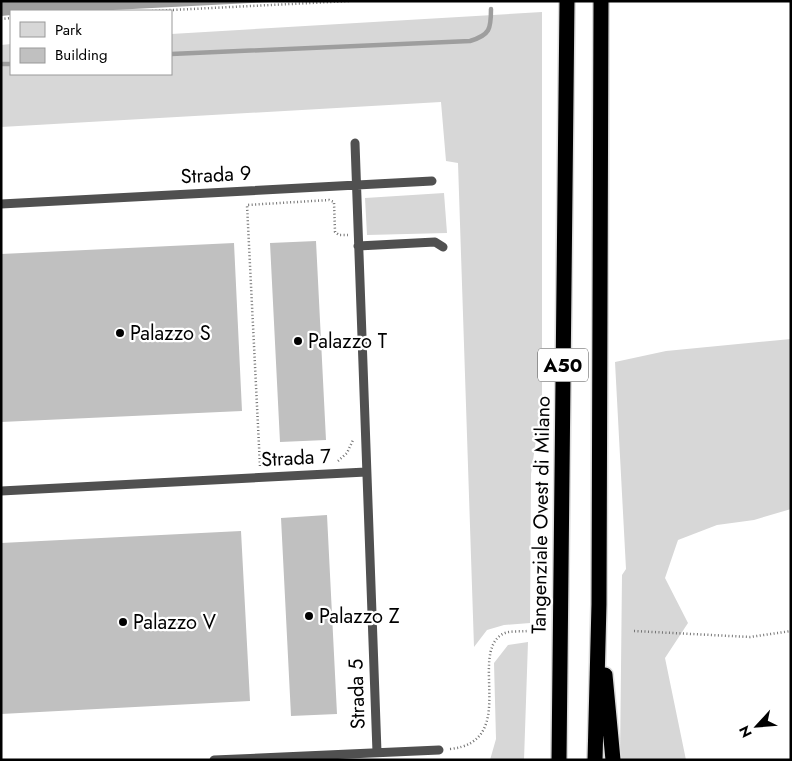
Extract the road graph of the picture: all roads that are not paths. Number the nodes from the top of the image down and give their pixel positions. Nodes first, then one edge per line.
1 (567, 1) edge
2 (601, 1) edge
3 (355, 143) dead end
4 (432, 181) dead end
5 (356, 185) junction
6 (1, 204) edge
7 (358, 246) junction
8 (444, 247) dead end
9 (366, 472) junction
10 (1, 491) edge
11 (598, 604) junction
12 (559, 678) junction
13 (439, 750) road end
14 (377, 752) junction
15 (214, 760) edge
16 (548, 760) edge
17 (558, 760) edge
18 (595, 760) edge
19 (613, 760) edge

1 - 12 highway, Tangenziale Ovest di Milano / A50
2 - 11 highway, A50
3 - 5 lane
4 - 5 lane, Strada 9
5 - 6 lane, Strada 9
5 - 7 lane
7 - 8 lane
7 - 9 lane
9 - 10 lane, Strada 7
9 - 14 lane, Strada 5
11 - 18 highway, A50
11 - 19 highway
12 - 16 highway
12 - 17 highway, Tangenziale Ovest di Milano / A50
13 - 14 lane
14 - 15 lane, Strada 5

